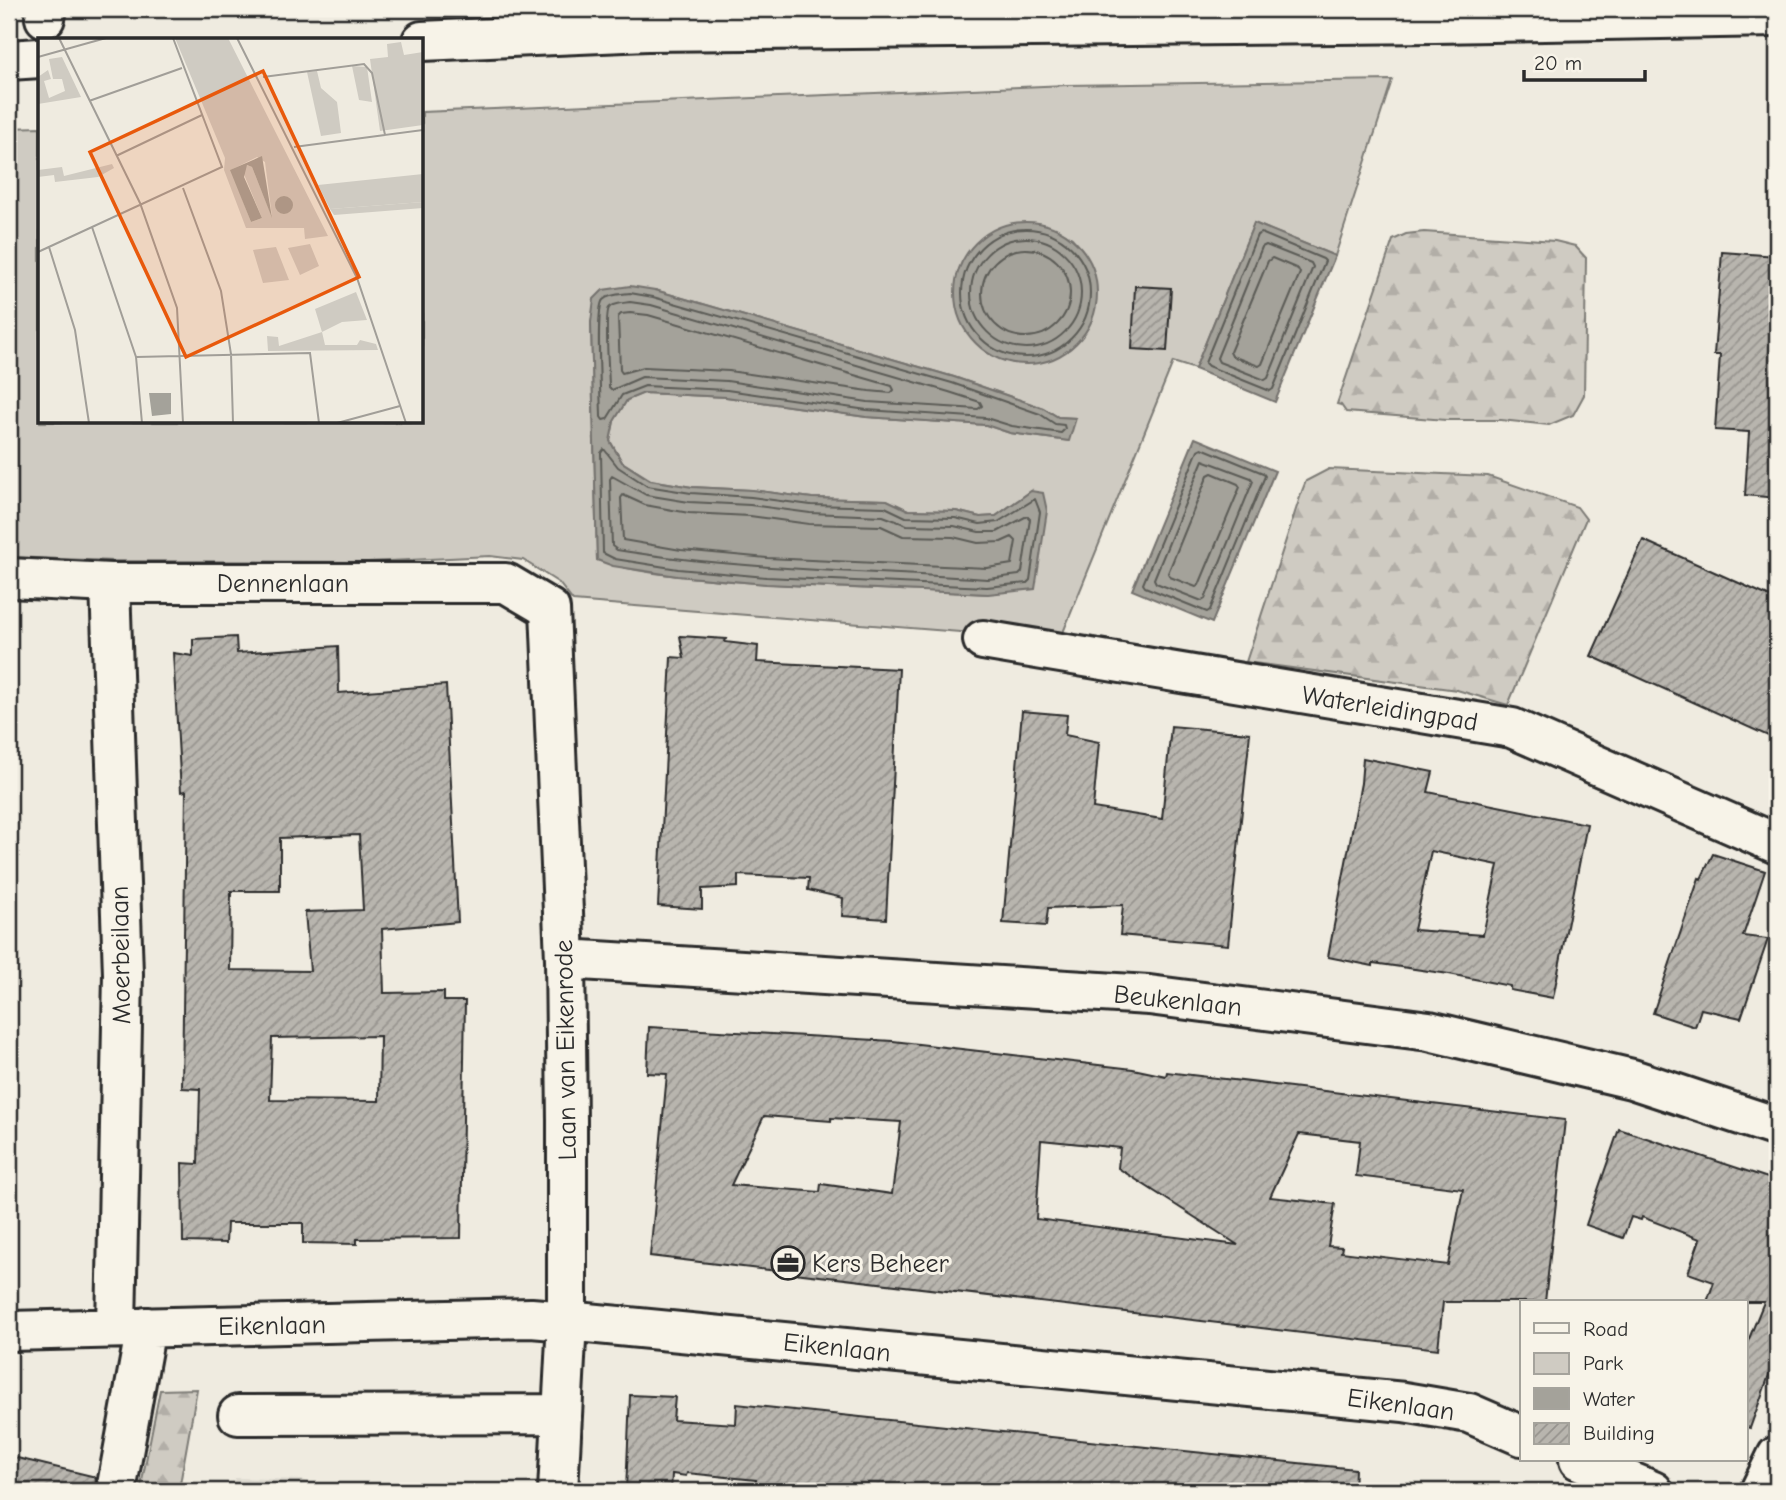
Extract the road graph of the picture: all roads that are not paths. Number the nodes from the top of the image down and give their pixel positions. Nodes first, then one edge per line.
1 (1777, 17) edge
2 (649, 20) edge
3 (424, 41) edge
4 (38, 58) edge
5 (9, 60) edge
6 (9, 578) edge
7 (110, 583) junction
8 (550, 609) joint
9 (983, 640) dead end
10 (1777, 844) edge
11 (565, 959) junction
12 (1777, 1127) edge
13 (567, 1321) junction
14 (131, 1328) junction
15 (9, 1331) edge
16 (562, 1414) junction
17 (238, 1415) dead end
18 (1520, 1435) edge
19 (1777, 1456) edge
20 (1584, 1462) edge
21 (116, 1491) edge
22 (558, 1491) edge
23 (1653, 1491) edge
24 (1760, 1491) edge

1 - 2 street
2 - 3 street
4 - 5 street
6 - 7 street, Dennenlaan
7 - 8 street, Dennenlaan
7 - 14 street, Moerbeilaan
8 - 11 street, Laan van Eikenrode
9 - 10 street, Waterleidingpad
11 - 12 street, Beukenlaan
11 - 13 street, Laan van Eikenrode
13 - 14 street, Eikenlaan
13 - 16 street, Laan van Eikenrode
13 - 18 street, Eikenlaan
14 - 15 street, Eikenlaan
14 - 21 street
16 - 17 street
16 - 22 street, Laan van Eikenrode
19 - 24 street
20 - 23 street

